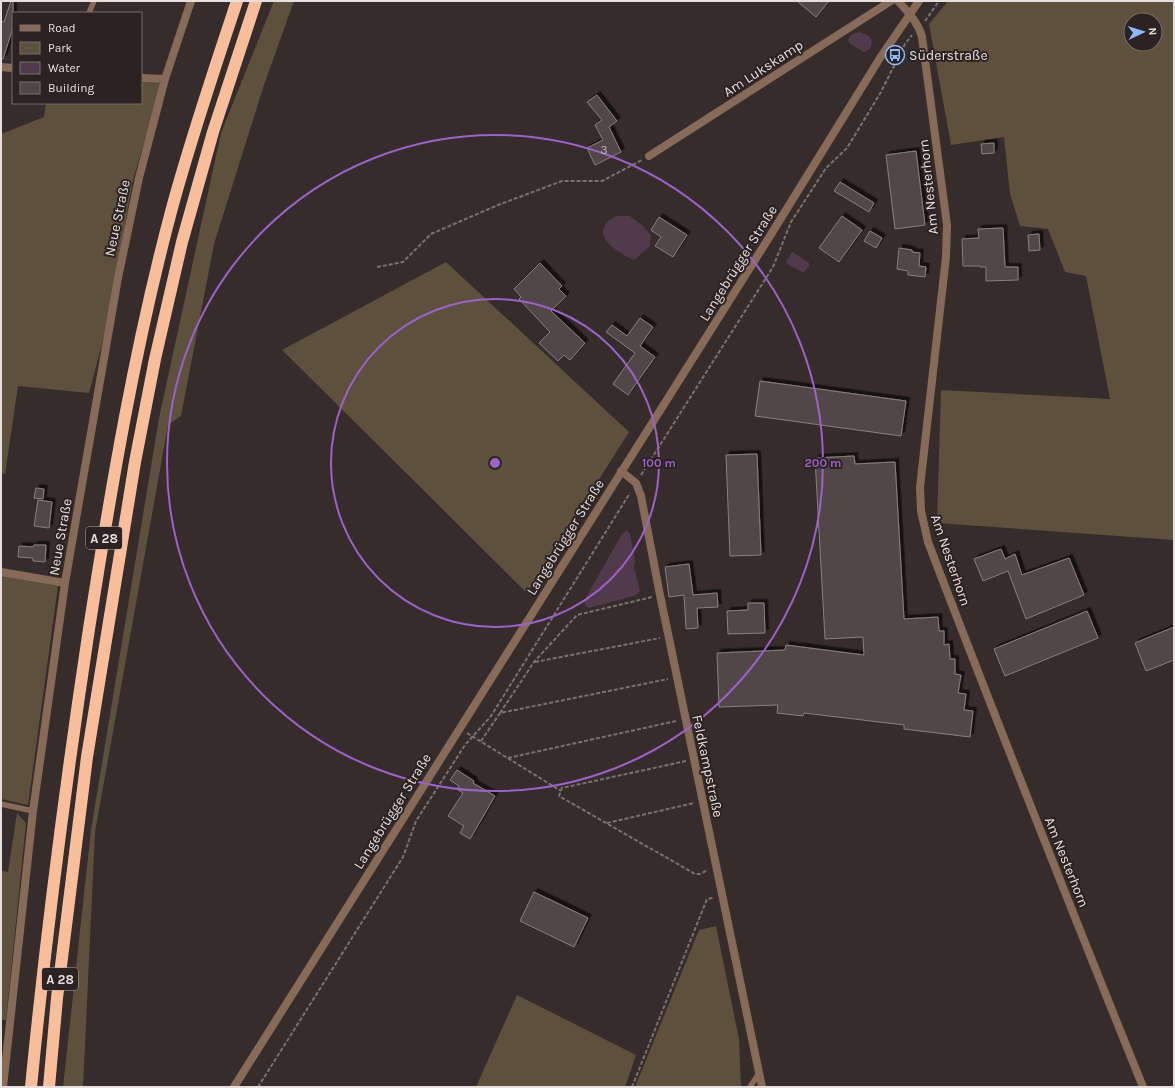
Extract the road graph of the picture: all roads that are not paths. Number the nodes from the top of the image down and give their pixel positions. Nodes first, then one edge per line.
1 (94, 1) edge
2 (191, 1) edge
3 (237, 1) edge
4 (256, 1) edge
5 (891, 1) edge
6 (898, 1) edge
7 (918, 1) edge
8 (89, 12) edge
9 (910, 13) junction
10 (1, 67) edge
11 (12, 68) edge
12 (142, 78) edge
13 (165, 79) junction
14 (649, 156) road end
15 (621, 471) junction
16 (1, 572) edge
17 (65, 583) junction
18 (1, 804) edge
19 (33, 811) junction
20 (759, 1073) junction
21 (3, 1087) edge
22 (31, 1087) edge
23 (49, 1087) edge
24 (234, 1087) edge
25 (750, 1087) edge
26 (762, 1087) edge
27 (1144, 1087) edge

1 - 8 lane
2 - 13 street, Neue Straße
3 - 22 highway, A 28
4 - 23 highway, A 28
5 - 14 street, Am Lukskamp
6 - 9 street
7 - 9 street, Langebrügger Straße
9 - 15 street, Langebrügger Straße
9 - 27 street, Am Nesterhorn
10 - 11 street
12 - 13 street
13 - 17 street, Neue Straße
15 - 20 street, Feldkampstraße
15 - 24 street, Langebrügger Straße
16 - 17 street
17 - 19 street, Neue Straße
18 - 19 lane
19 - 21 street, Neue Straße
20 - 25 lane
20 - 26 street, Feldkampstraße

